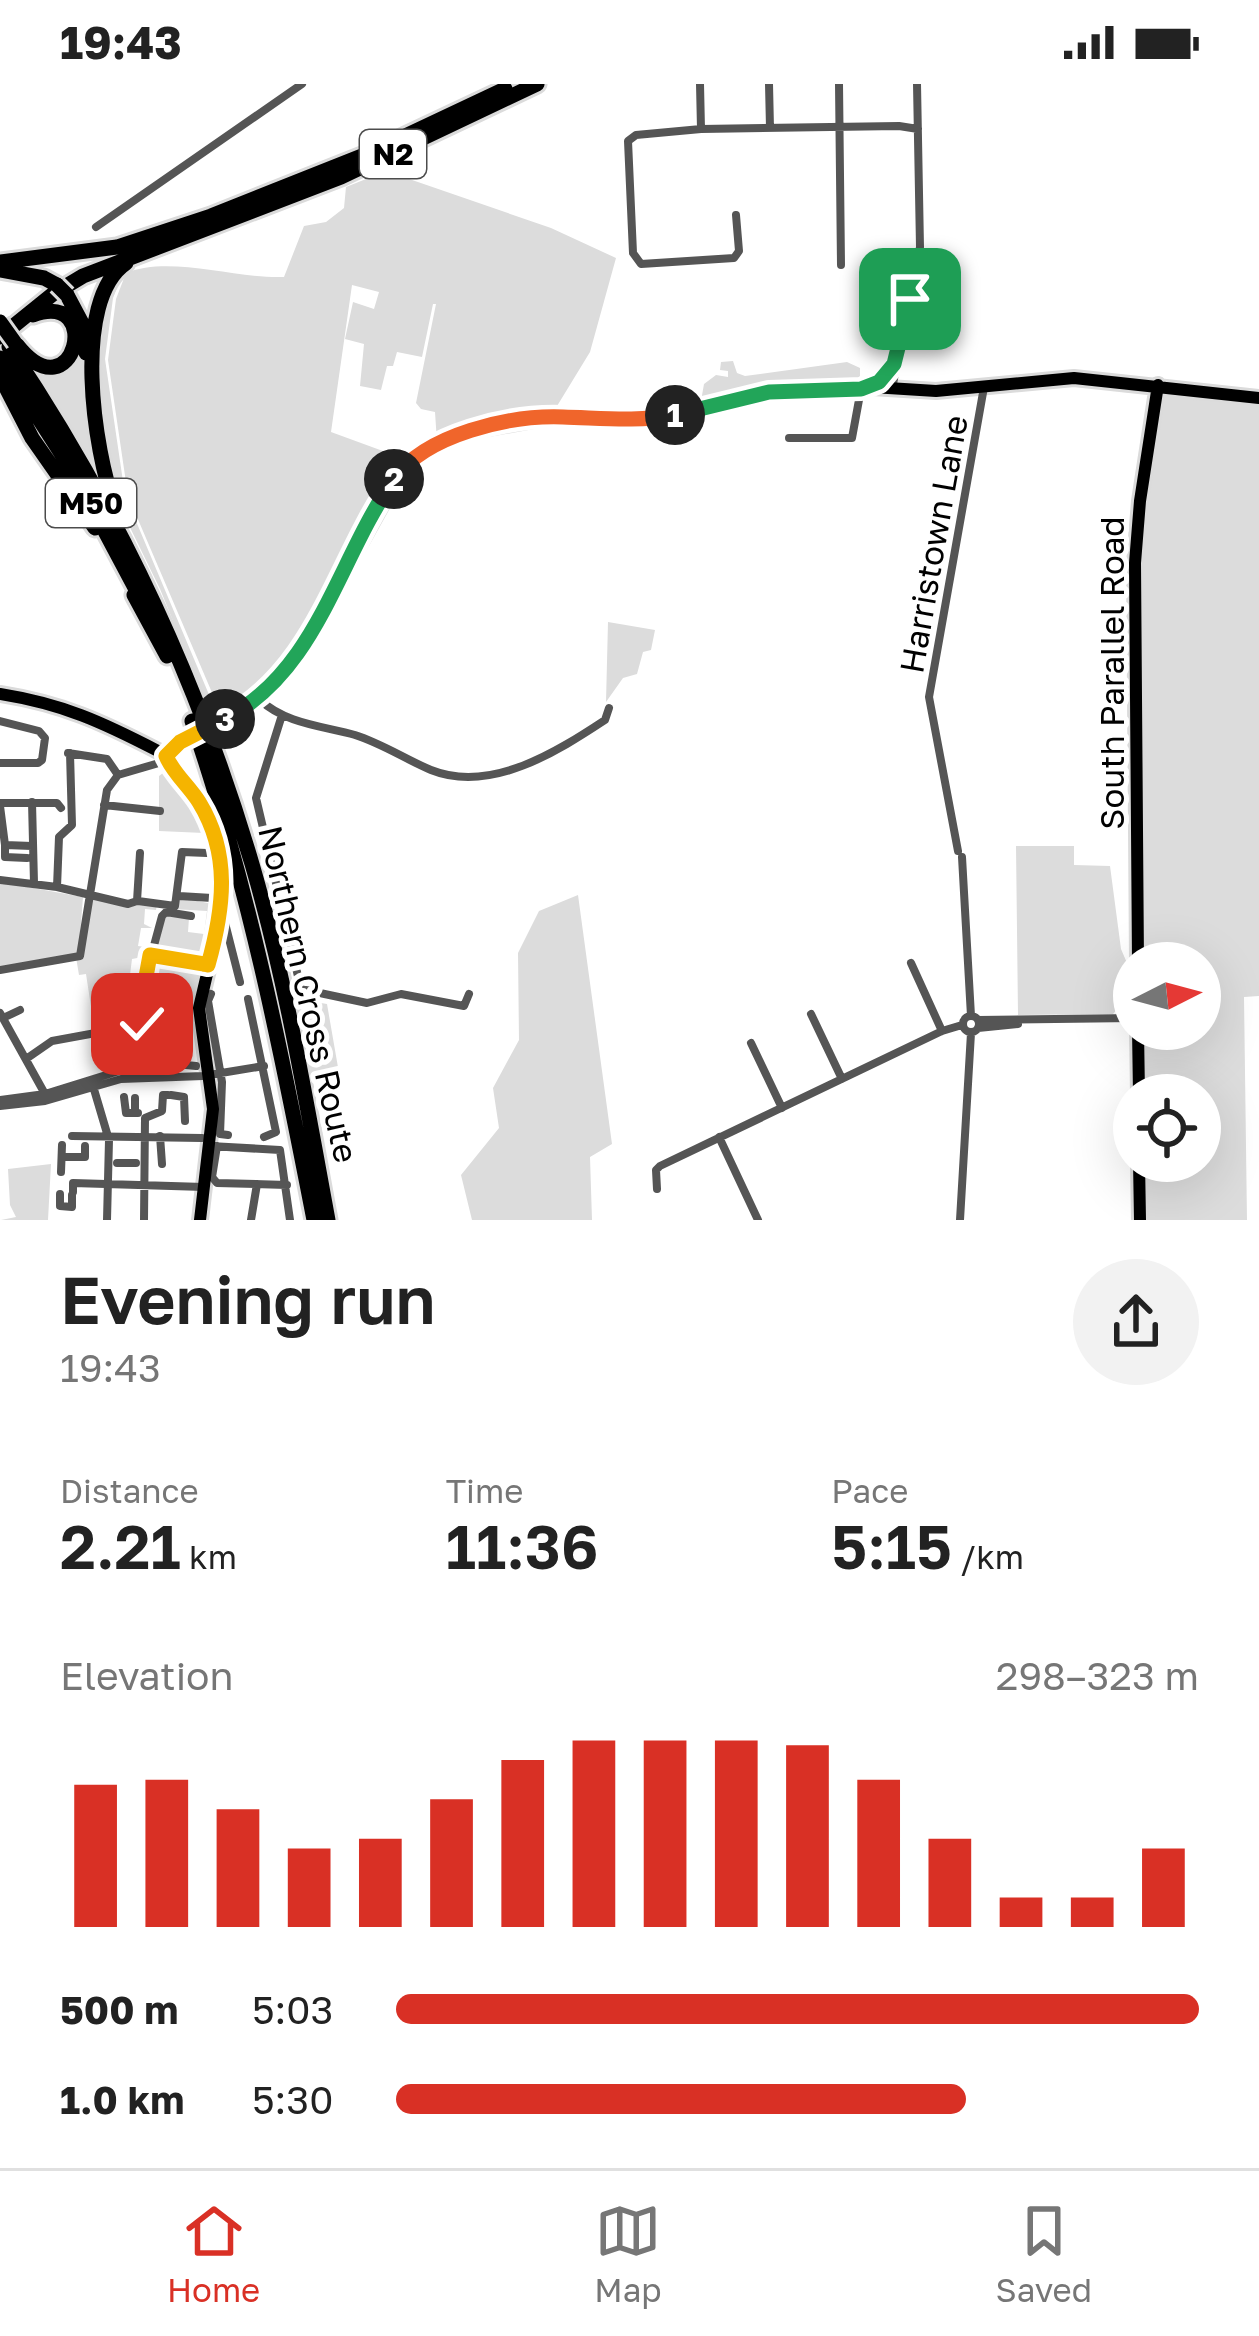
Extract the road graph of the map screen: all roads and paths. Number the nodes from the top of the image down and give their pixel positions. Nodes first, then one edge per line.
1 (302, 84) edge
2 (511, 84) edge
3 (537, 84) edge
4 (700, 84) edge
5 (770, 84) edge
6 (838, 84) edge
7 (917, 84) edge
8 (839, 126) junction
9 (918, 126) junction
10 (770, 128) junction
11 (697, 129) junction
12 (736, 215) dead end
13 (96, 226) dead end
14 (207, 230) junction
15 (117, 248) junction
16 (0, 263) edge
17 (842, 265) dead end
18 (6, 338) edge
19 (895, 359) junction
20 (0, 376) edge
21 (890, 382) junction
22 (1158, 385) junction
23 (984, 387) junction
24 (861, 389) junction
25 (908, 389) junction
26 (1259, 398) edge
27 (0, 400) edge
28 (789, 438) dead end
29 (66, 487) junction
30 (122, 537) junction
31 (168, 633) junction
32 (167, 656) junction
33 (0, 692) edge
34 (259, 699) junction
35 (609, 708) dead end
36 (282, 715) junction
37 (0, 723) edge
38 (159, 758) junction
39 (0, 763) edge
40 (118, 775) junction
41 (32, 802) junction
42 (104, 806) junction
43 (61, 808) dead end
44 (0, 810) edge
45 (160, 811) dead end
46 (5, 845) junction
47 (32, 846) junction
48 (207, 852) dead end
49 (140, 853) dead end
50 (27, 858) dead end
51 (0, 880) edge
52 (34, 884) junction
53 (57, 887) junction
54 (179, 896) junction
55 (89, 897) junction
56 (209, 899) dead end
57 (137, 901) junction
58 (191, 916) dead end
59 (223, 931) junction
60 (1138, 942) edge
61 (150, 955) junction
62 (911, 964) dead end
63 (208, 965) junction
64 (0, 970) edge
65 (240, 982) dead end
66 (178, 988) dead end
67 (211, 994) dead end
68 (469, 994) dead end
69 (252, 1005) dead end
70 (20, 1010) dead end
71 (811, 1015) dead end
72 (2, 1016) edge
73 (1113, 1023) edge
74 (974, 1024) junction
75 (112, 1030) dead end
76 (161, 1031) junction
77 (942, 1031) junction
78 (14, 1040) junction
79 (751, 1043) dead end
80 (0, 1047) edge
81 (26, 1059) junction
82 (156, 1062) junction
83 (196, 1066) dead end
84 (264, 1066) junction
85 (215, 1074) junction
86 (842, 1079) junction
87 (93, 1085) junction
88 (45, 1094) junction
89 (129, 1098) dead end
90 (0, 1103) edge
91 (782, 1108) junction
92 (140, 1114) junction
93 (185, 1121) dead end
94 (108, 1135) junction
95 (228, 1135) dead end
96 (71, 1136) dead end
97 (146, 1136) junction
98 (160, 1136) junction
99 (264, 1137) dead end
100 (719, 1137) junction
101 (85, 1141) junction
102 (210, 1143) junction
103 (62, 1145) dead end
104 (62, 1156) junction
105 (113, 1163) junction
106 (140, 1164) junction
107 (162, 1164) dead end
108 (62, 1172) dead end
109 (1139, 1182) edge
110 (108, 1184) junction
111 (257, 1184) junction
112 (145, 1185) junction
113 (287, 1185) junction
114 (203, 1187) junction
115 (656, 1189) dead end
116 (60, 1194) dead end
117 (107, 1220) edge
118 (144, 1220) edge
119 (200, 1220) edge
120 (251, 1220) edge
121 (290, 1220) edge
122 (314, 1220) edge
123 (328, 1220) edge
124 (758, 1220) edge
125 (960, 1220) edge
126 (1140, 1220) edge

1 - 13 street
2 - 15 highway, N2
3 - 14 highway, N2
4 - 11 street
5 - 10 street
6 - 8 street
7 - 9 street
8 - 9 street
8 - 10 street
8 - 17 street
9 - 19 street
10 - 11 street
11 - 12 street
14 - 18 highway, N2
14 - 31 highway
15 - 16 highway
15 - 16 main road
16 - 30 highway
18 - 30 highway, Northern Cross Route / M50
18 - 32 highway, Northern Cross Route / M50
19 - 21 street
19 - 25 street
20 - 29 highway, M50
21 - 24 main road
21 - 25 main road
22 - 23 main road
22 - 26 main road
22 - 60 main road, South Parallel Road
23 - 25 main road
23 - 74 street, Harristown Lane
24 - 28 street
24 - 34 main road
27 - 29 highway, M50
29 - 32 highway
30 - 31 highway, Northern Cross Route / M50
31 - 123 highway, Northern Cross Route / M50
32 - 122 highway, Northern Cross Route / M50
33 - 38 main road
34 - 36 street
34 - 38 main road, bridge
35 - 36 street
36 - 68 street
37 - 39 street
38 - 40 street
38 - 59 main road
40 - 42 street
40 - 53 street
41 - 43 street
41 - 44 street
41 - 47 street
42 - 45 street
42 - 55 street
44 - 46 street
46 - 47 street
46 - 50 street
47 - 52 street
48 - 54 street
49 - 57 street
51 - 52 street
52 - 53 street
53 - 55 street
54 - 56 street
54 - 57 street
55 - 57 street
55 - 64 street
58 - 61 street
59 - 63 main road
59 - 65 street
61 - 63 street
61 - 76 street
62 - 77 street
63 - 85 main road
66 - 76 street
67 - 85 street
69 - 84 street
70 - 72 street
71 - 86 street
72 - 78 street
73 - 74 street
74 - 77 street
74 - 125 street, Harristown Lane
75 - 81 street
76 - 82 street
77 - 86 street
78 - 80 street
78 - 81 street
79 - 91 street
81 - 88 street
82 - 83 street
82 - 88 street
84 - 85 street
84 - 99 street
85 - 87 street
85 - 95 street
85 - 102 main road
86 - 91 street
87 - 90 street
87 - 94 street
88 - 90 street
89 - 92 street
91 - 100 street
92 - 93 street
92 - 97 street
94 - 97 street
94 - 101 street
94 - 105 street
96 - 101 street
97 - 98 street
97 - 106 street
98 - 102 street
98 - 107 street
100 - 115 street
100 - 124 street
101 - 104 street
102 - 111 street
102 - 113 street
102 - 114 main road
103 - 104 street
104 - 108 street
105 - 106 street
105 - 110 street
106 - 112 street
109 - 126 main road
110 - 112 street
110 - 116 street
110 - 117 street
111 - 113 street
111 - 120 street
112 - 114 street
112 - 118 street
113 - 121 street
114 - 119 main road

